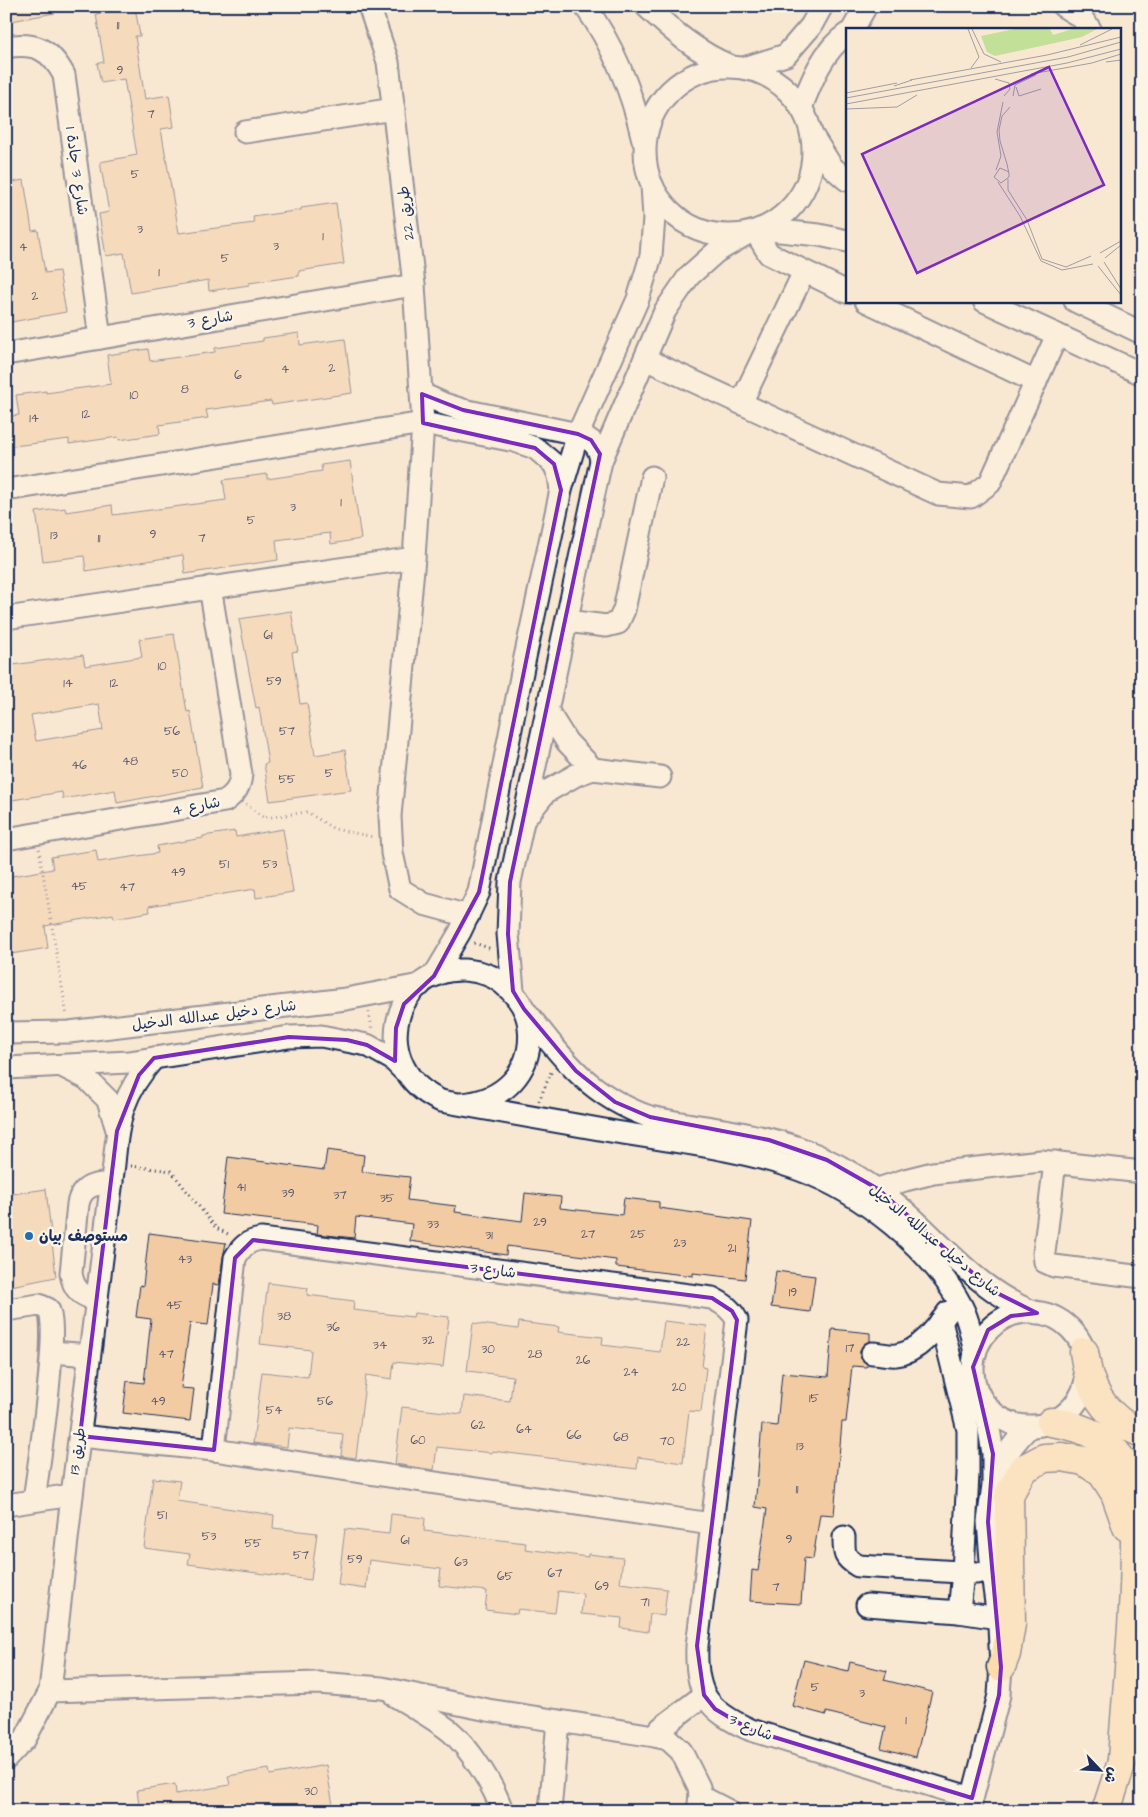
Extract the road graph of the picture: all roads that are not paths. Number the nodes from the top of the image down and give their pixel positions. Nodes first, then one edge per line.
1 (369, 6) edge
2 (585, 6) edge
3 (646, 6) edge
4 (822, 6) edge
5 (866, 6) edge
6 (1064, 6) edge
7 (854, 28) edge
8 (1089, 28) edge
9 (846, 35) edge
10 (6, 46) edge
11 (737, 67) junction
12 (801, 108) junction
13 (394, 110) junction
14 (245, 132) dead end
15 (811, 135) junction
16 (644, 147) junction
17 (846, 179) edge
18 (652, 185) junction
19 (754, 231) junction
20 (846, 241) edge
21 (804, 272) junction
22 (414, 285) junction
23 (846, 292) edge
24 (868, 302) edge
25 (986, 302) edge
26 (1077, 302) edge
27 (626, 327) junction
28 (1142, 333) edge
29 (1057, 335) junction
30 (100, 338) junction
31 (649, 350) junction
32 (6, 354) edge
33 (1142, 374) edge
34 (1036, 382) junction
35 (422, 394) junction
36 (741, 403) junction
37 (423, 422) junction
38 (578, 434) junction
39 (601, 461) junction
40 (652, 477) dead end
41 (6, 490) edge
42 (561, 490) junction
43 (414, 558) junction
44 (210, 587) junction
45 (6, 618) edge
46 (567, 622) junction
47 (547, 710) junction
48 (593, 769) junction
49 (660, 777) dead end
50 (524, 820) junction
51 (6, 840) edge
52 (464, 924) junction
53 (427, 980) junction
54 (513, 991) junction
55 (524, 1009) junction
56 (6, 1033) edge
57 (154, 1058) junction
58 (61, 1066) junction
59 (6, 1068) edge
60 (407, 1075) junction
61 (460, 1104) junction
62 (117, 1131) junction
63 (1055, 1162) junction
64 (1142, 1172) edge
65 (113, 1174) junction
66 (878, 1190) junction
67 (1142, 1277) edge
68 (954, 1293) junction
69 (97, 1300) junction
70 (6, 1310) edge
71 (1037, 1313) junction
72 (941, 1321) junction
73 (52, 1352) junction
74 (1084, 1352) junction
75 (872, 1353) dead end
76 (975, 1354) junction
77 (90, 1355) junction
78 (978, 1394) junction
79 (1040, 1424) junction
80 (1142, 1433) edge
81 (80, 1436) junction
82 (214, 1450) junction
83 (992, 1484) junction
84 (72, 1495) junction
85 (34, 1500) junction
86 (6, 1505) edge
87 (711, 1524) junction
88 (844, 1537) dead end
89 (1135, 1558) junction
90 (963, 1572) junction
91 (992, 1573) junction
92 (867, 1605) dead end
93 (959, 1612) junction
94 (998, 1618) junction
95 (1001, 1667) junction
96 (382, 1688) junction
97 (50, 1691) junction
98 (704, 1695) junction
99 (1142, 1701) edge
100 (558, 1721) junction
101 (655, 1736) junction
102 (6, 1759) edge
103 (1122, 1760) junction
104 (699, 1804) edge
105 (970, 1804) edge
106 (502, 1811) edge
107 (550, 1811) edge
108 (729, 1811) edge
109 (1106, 1811) edge

1 - 13 street, طريق 22
2 - 16 street
3 - 11 street
4 - 11 street
5 - 7 street
6 - 8 street
9 - 12 street
10 - 30 street, شارع 3 جادة 1
11 - 12 street
11 - 16 street
12 - 15 street
13 - 14 street
13 - 22 street, طريق 22
15 - 17 street
15 - 19 street
16 - 18 street
18 - 19 street
18 - 27 street
19 - 20 street
19 - 21 street
19 - 31 street
21 - 23 street
21 - 36 street
22 - 30 street, شارع 3
22 - 35 street, طريق 22
24 - 34 street
25 - 29 street
26 - 28 street
27 - 31 street
27 - 38 street
29 - 33 street
29 - 34 street
30 - 32 street, شارع 3
31 - 36 street
31 - 39 street
34 - 36 street
35 - 37 street, طريق 22
35 - 38 street
37 - 41 street
37 - 42 street
37 - 43 street, طريق 22
38 - 39 street
38 - 42 street
39 - 46 street
40 - 46 street
42 - 52 street
43 - 44 street
43 - 52 street, طريق 22
44 - 45 street
44 - 51 street, شارع 4
46 - 47 street
47 - 48 street
47 - 50 street
48 - 49 street
48 - 50 street
50 - 54 street
52 - 53 street
53 - 54 street
53 - 56 street, شارع دخيل عبدالله الدخيل
53 - 60 street
54 - 55 street
55 - 61 street
55 - 66 street, شارع دخيل عبدالله الدخيل
57 - 58 street, شارع دخيل عبدالله الدخيل
57 - 60 street, شارع دخيل عبدالله الدخيل
57 - 62 street, طريق 13
58 - 59 street, شارع دخيل عبدالله الدخيل
58 - 62 street, طريق 13
60 - 61 street
61 - 68 street, شارع دخيل عبدالله الدخيل
62 - 65 street, طريق 13
63 - 64 street
63 - 66 street
63 - 67 street
65 - 69 street, طريق 13
65 - 69 street
66 - 71 street, شارع دخيل عبدالله الدخيل
68 - 72 street
68 - 76 street, شارع دخيل عبدالله الدخيل
69 - 77 street, طريق 13
70 - 73 street
71 - 74 street
71 - 76 street
72 - 75 street
72 - 90 street
73 - 77 street
73 - 85 street
74 - 79 street
74 - 80 highway
76 - 78 street
77 - 81 street, طريق 13
78 - 79 street
78 - 83 street
79 - 83 street
79 - 89 highway
81 - 82 street
81 - 84 street, طريق 13
82 - 87 street
82 - 87 street, شارع 3
83 - 91 street
84 - 85 street
84 - 97 street, طريق 13
85 - 86 street
87 - 98 street, شارع 3
88 - 90 street
89 - 95 highway
89 - 103 highway
90 - 91 street
90 - 93 street
91 - 94 street
92 - 93 street
93 - 94 street
94 - 95 street
95 - 105 street
96 - 97 street
96 - 100 street
96 - 106 street
97 - 102 street, طريق 13
98 - 101 street
98 - 105 street, شارع 3
99 - 103 highway
100 - 101 street
100 - 107 street
101 - 104 street
103 - 109 highway
104 - 108 street

